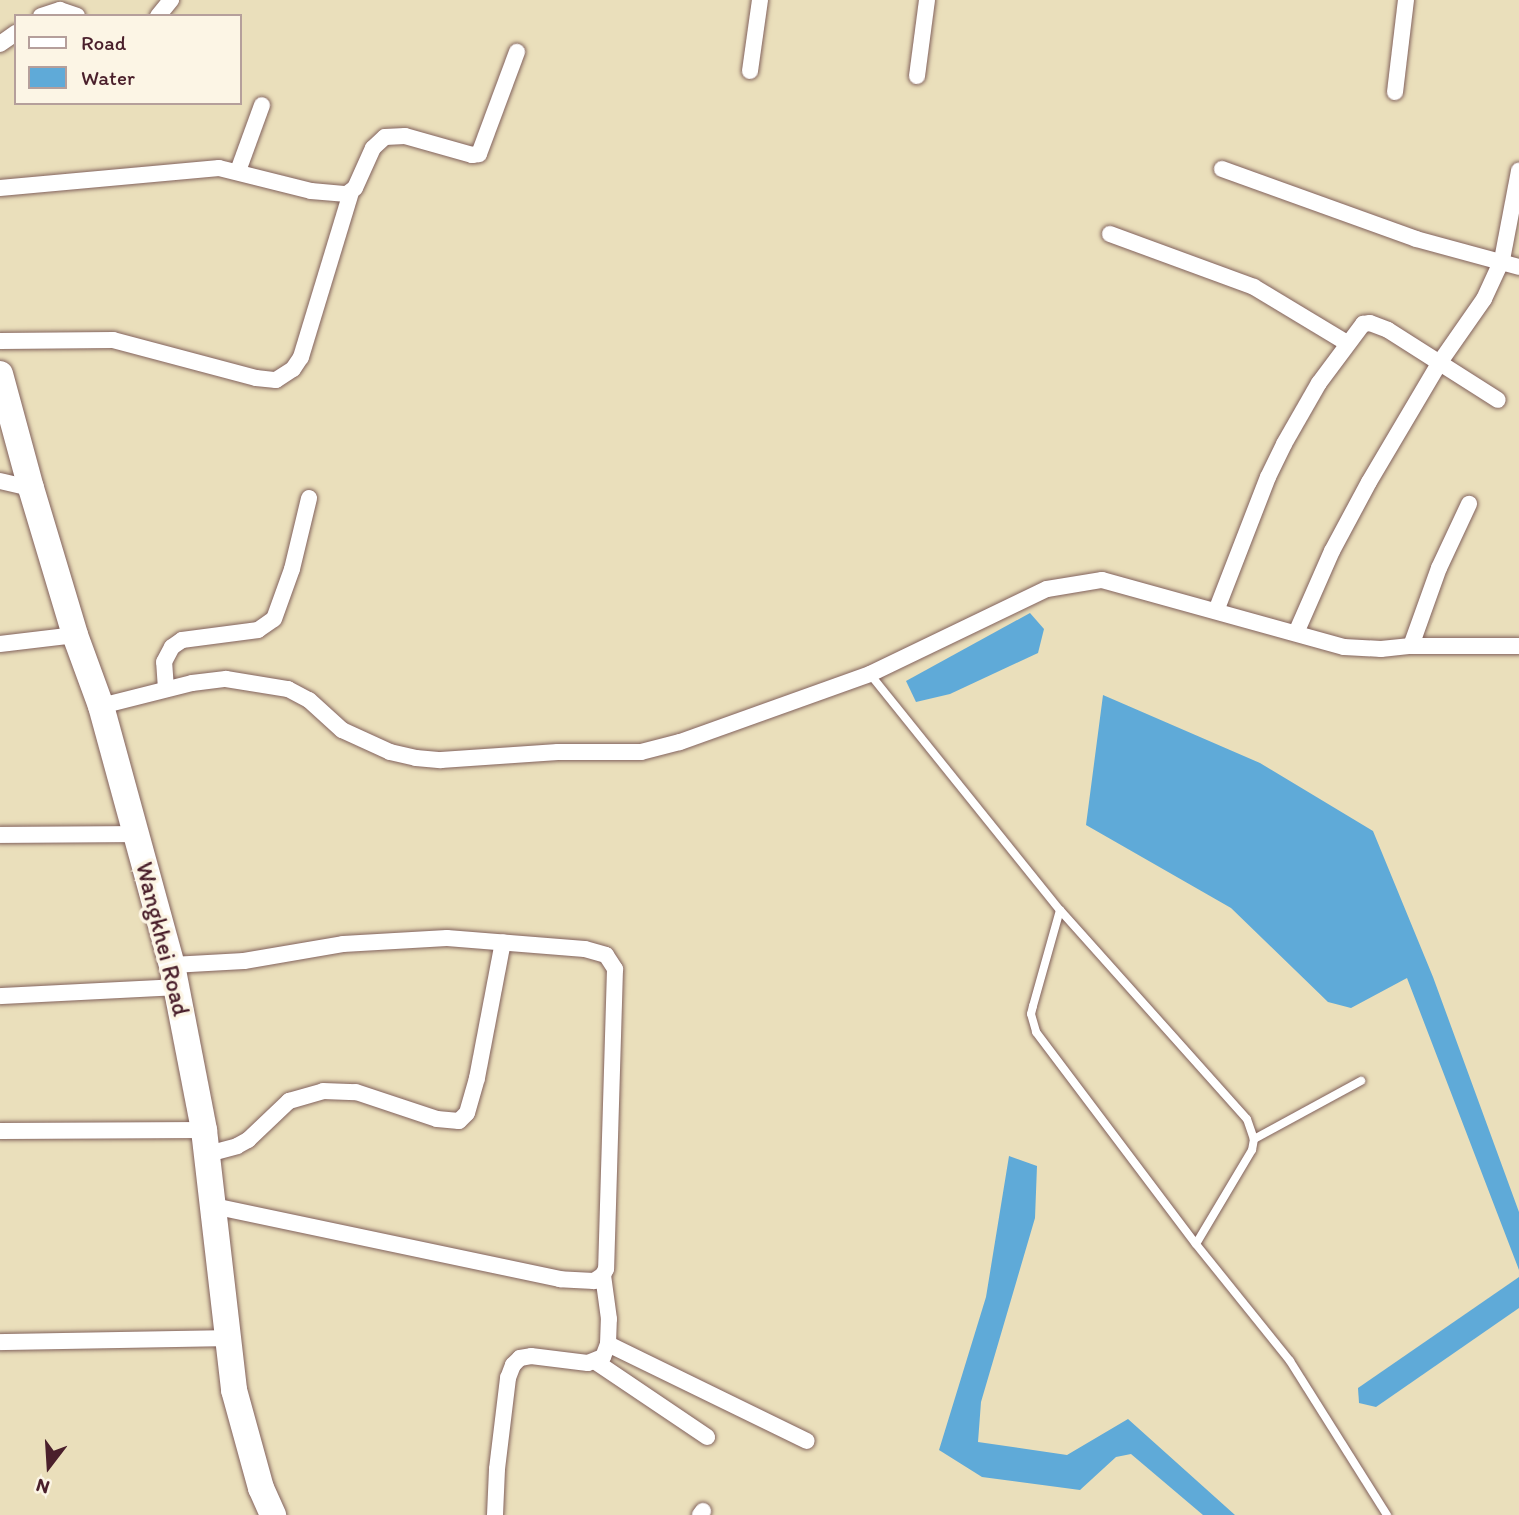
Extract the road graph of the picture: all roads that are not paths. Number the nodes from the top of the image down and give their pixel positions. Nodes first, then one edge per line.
1 (171, 0) edge
2 (760, 0) edge
3 (928, 0) edge
4 (1406, 0) edge
5 (160, 14) edge
6 (517, 52) dead end
7 (750, 71) dead end
8 (917, 76) dead end
9 (1395, 92) dead end
10 (262, 105) dead end
11 (1222, 169) dead end
12 (238, 171) junction
13 (1519, 171) edge
14 (0, 188) edge
15 (351, 192) junction
16 (1110, 234) dead end
17 (1502, 260) junction
18 (1519, 267) edge
19 (0, 341) edge
20 (1347, 343) junction
21 (1440, 362) junction
22 (0, 374) edge
23 (1498, 400) dead end
24 (0, 481) edge
25 (31, 488) junction
26 (309, 498) dead end
27 (1469, 504) dead end
28 (1216, 611) junction
29 (1296, 634) junction
30 (75, 635) junction
31 (0, 644) edge
32 (1411, 646) junction
33 (1519, 646) edge
34 (870, 674) junction
35 (166, 689) junction
36 (101, 706) junction
37 (137, 834) junction
38 (0, 835) edge
39 (1060, 910) junction
40 (503, 942) junction
41 (174, 976) junction
42 (0, 996) edge
43 (1361, 1080) dead end
44 (0, 1131) edge
45 (1254, 1139) junction
46 (206, 1142) junction
47 (215, 1206) junction
48 (1196, 1244) junction
49 (603, 1275) junction
50 (225, 1338) junction
51 (0, 1342) edge
52 (608, 1345) junction
53 (596, 1362) junction
54 (708, 1437) dead end
55 (807, 1441) dead end
56 (273, 1515) edge
57 (495, 1515) edge
58 (1387, 1515) edge

1 - 5 street
2 - 7 street
3 - 8 street
4 - 9 street
6 - 15 street
10 - 12 street
11 - 17 street
12 - 14 street
12 - 15 street
13 - 17 street
15 - 19 street
16 - 20 street
17 - 18 street
17 - 21 street
20 - 21 street
20 - 28 street
21 - 23 street
21 - 29 street
22 - 25 main road, Wangkhei Road
24 - 25 street
25 - 30 main road, Wangkhei Road
26 - 35 street
27 - 32 street
28 - 29 street
28 - 34 street
29 - 32 street
30 - 31 street
30 - 36 main road, Wangkhei Road
32 - 33 street
34 - 35 street
34 - 39 lane
35 - 36 street
36 - 37 main road, Wangkhei Road
37 - 38 street
37 - 41 main road, Wangkhei Road
39 - 45 lane
39 - 48 lane
40 - 41 street
40 - 46 street
40 - 49 street
41 - 42 street
41 - 46 main road, Wangkhei Road
43 - 45 lane
44 - 46 street
45 - 48 lane
46 - 47 main road, Wangkhei Road
47 - 49 street
47 - 50 main road, Wangkhei Road
48 - 58 lane
49 - 52 street
50 - 51 street
50 - 56 main road, Wangkhei Road
52 - 53 street
52 - 55 street
53 - 54 street
53 - 57 street

